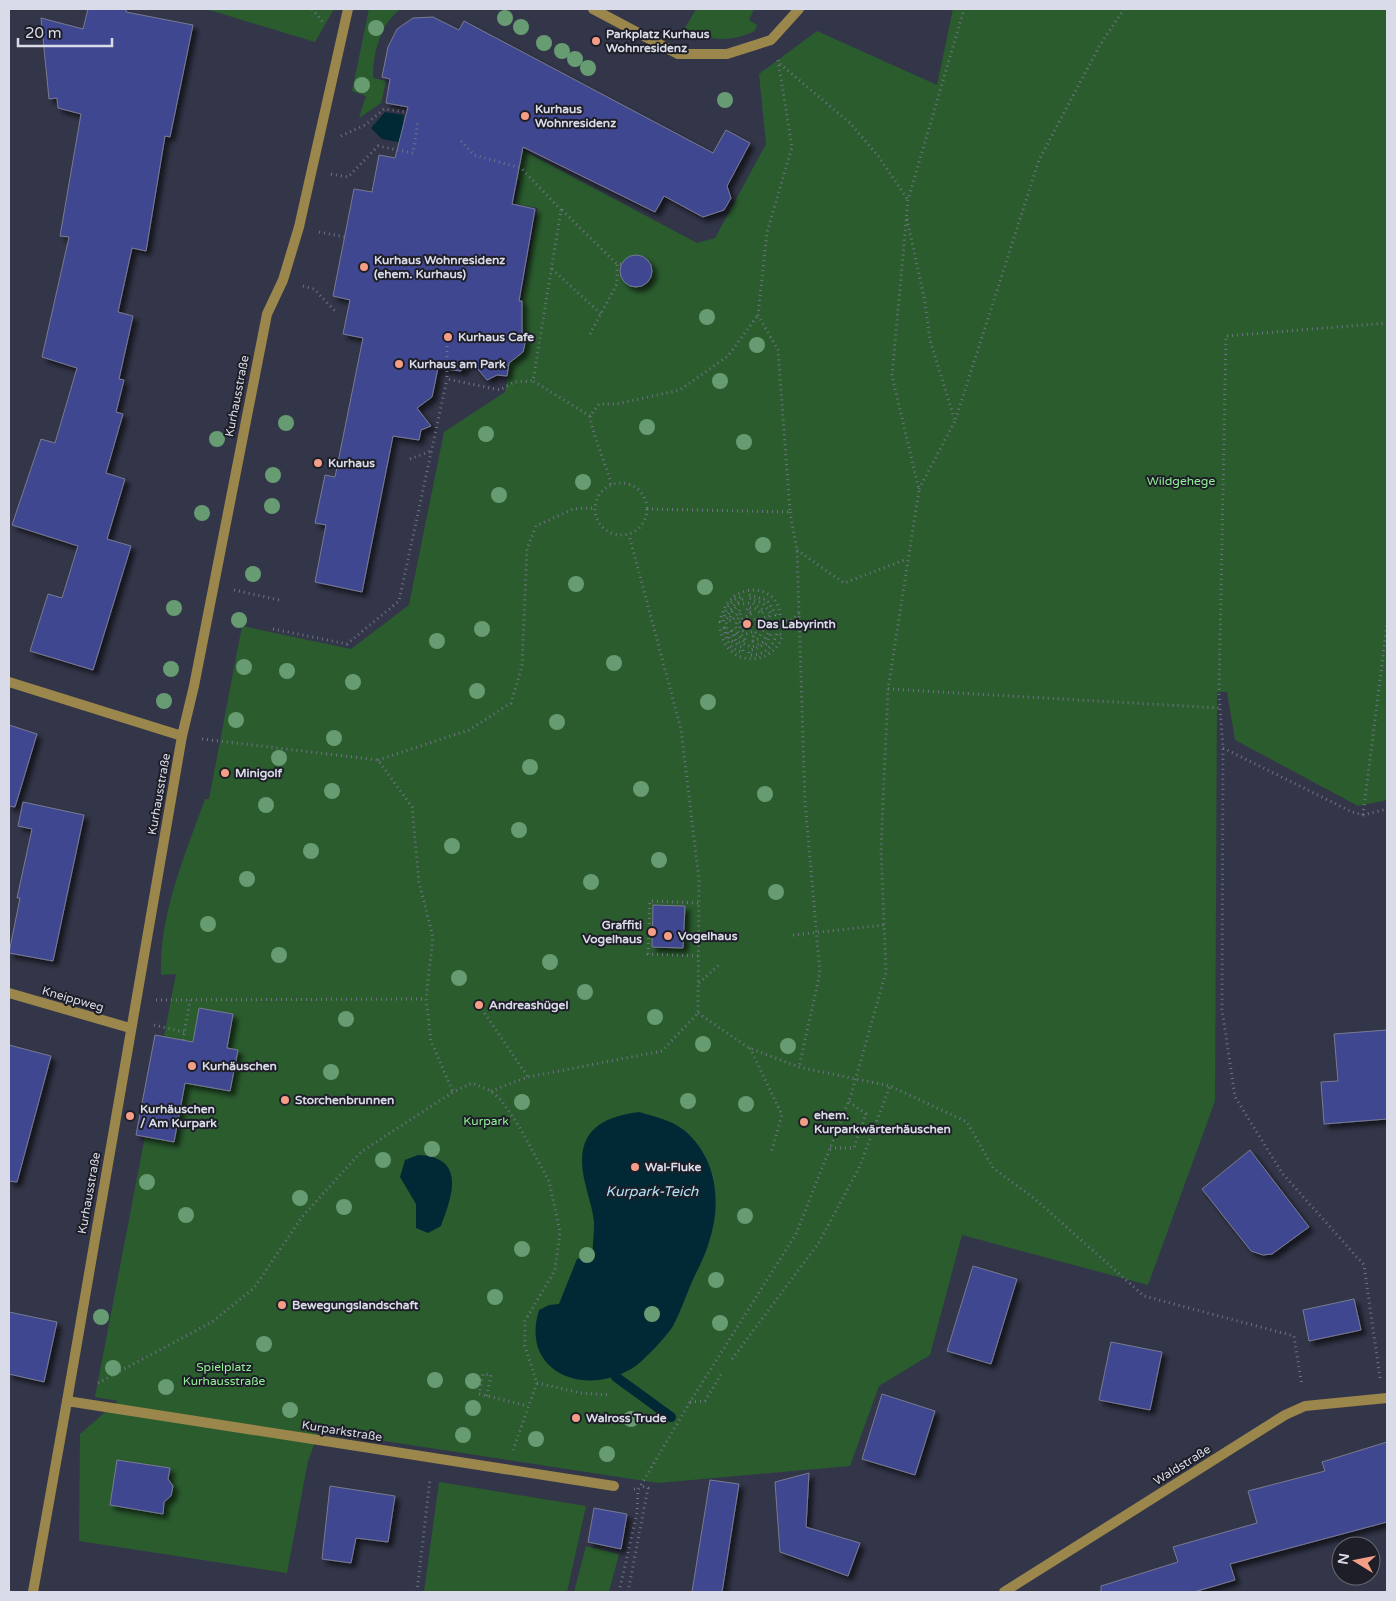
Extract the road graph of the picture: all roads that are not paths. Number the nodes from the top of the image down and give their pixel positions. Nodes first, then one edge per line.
1 (348, 9) edge
2 (593, 9) edge
3 (798, 9) edge
4 (9, 682) edge
5 (182, 736) junction
6 (9, 993) edge
7 (130, 1028) junction
8 (1385, 1398) edge
9 (67, 1401) junction
10 (614, 1486) road end
11 (33, 1592) edge
12 (1004, 1592) edge

1 - 5 street, Kurhausstraße
2 - 3 street
4 - 5 street
5 - 7 street, Kurhausstraße
6 - 7 street, Kneippweg
7 - 9 street, Kurhausstraße
8 - 12 street, Waldstraße
9 - 10 street, Kurparkstraße
9 - 11 street, Kurhausstraße

